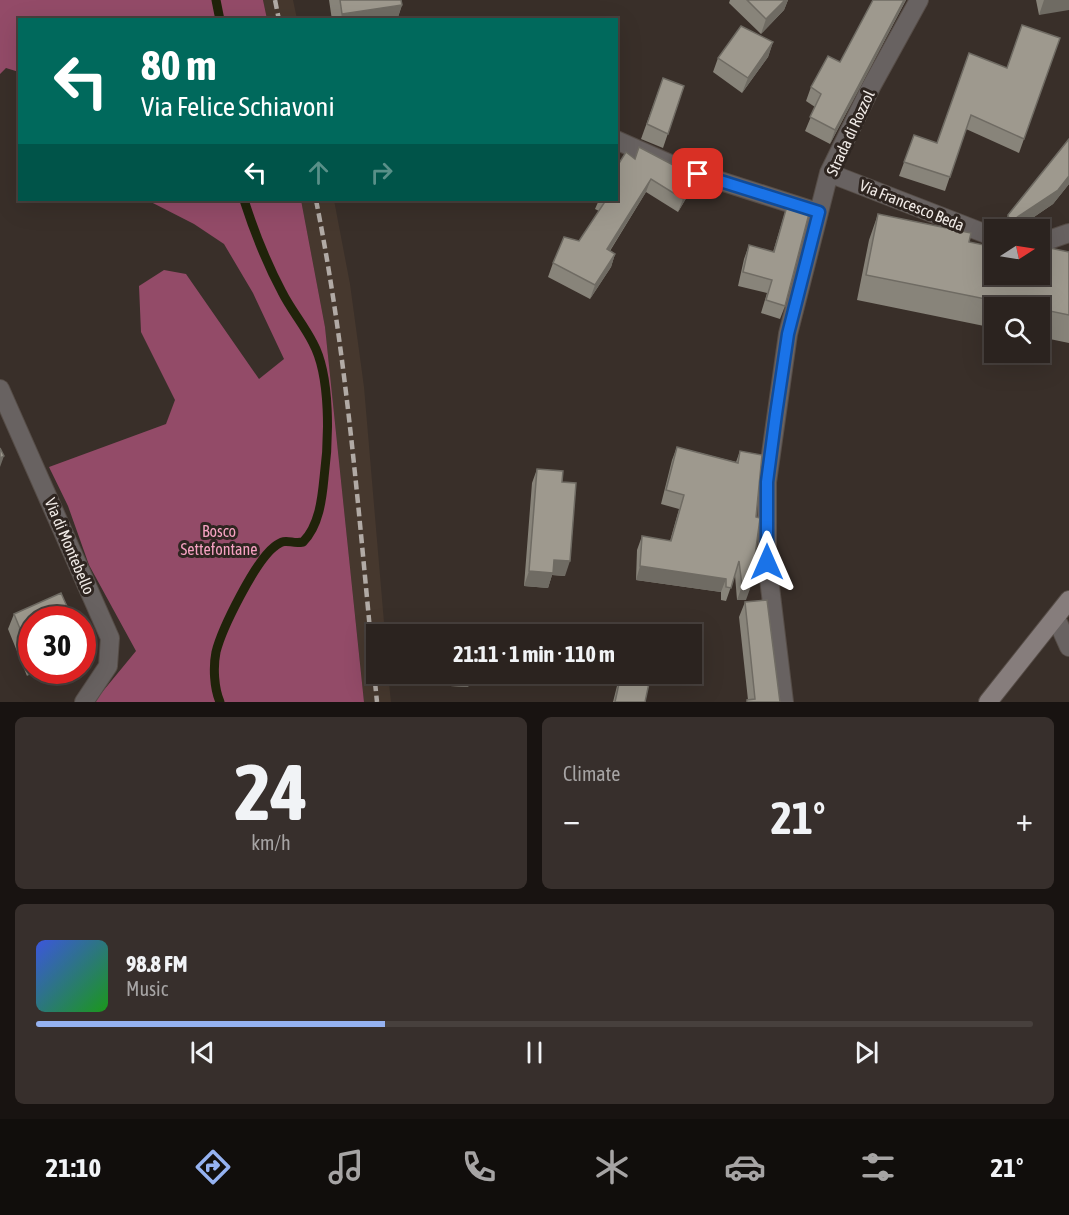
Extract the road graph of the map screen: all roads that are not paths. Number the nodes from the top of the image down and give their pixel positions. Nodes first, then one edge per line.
1 (919, 0) edge
2 (618, 141) edge
3 (829, 172) junction
4 (819, 212) junction
5 (984, 233) edge
6 (1069, 233) edge
7 (1050, 240) edge
8 (0, 389) edge
9 (1069, 600) edge
10 (1056, 618) junction
11 (1069, 647) edge
12 (84, 702) edge
13 (784, 702) edge
14 (988, 702) edge

1 - 3 street, Strada di Rozzol
2 - 4 street
3 - 4 street, Strada di Rozzol
3 - 5 street, Via Francesco Beda
4 - 13 street, Strada di Rozzol
6 - 7 street
8 - 12 street, Via di Montebello
9 - 10 main road
10 - 11 street
10 - 14 main road

